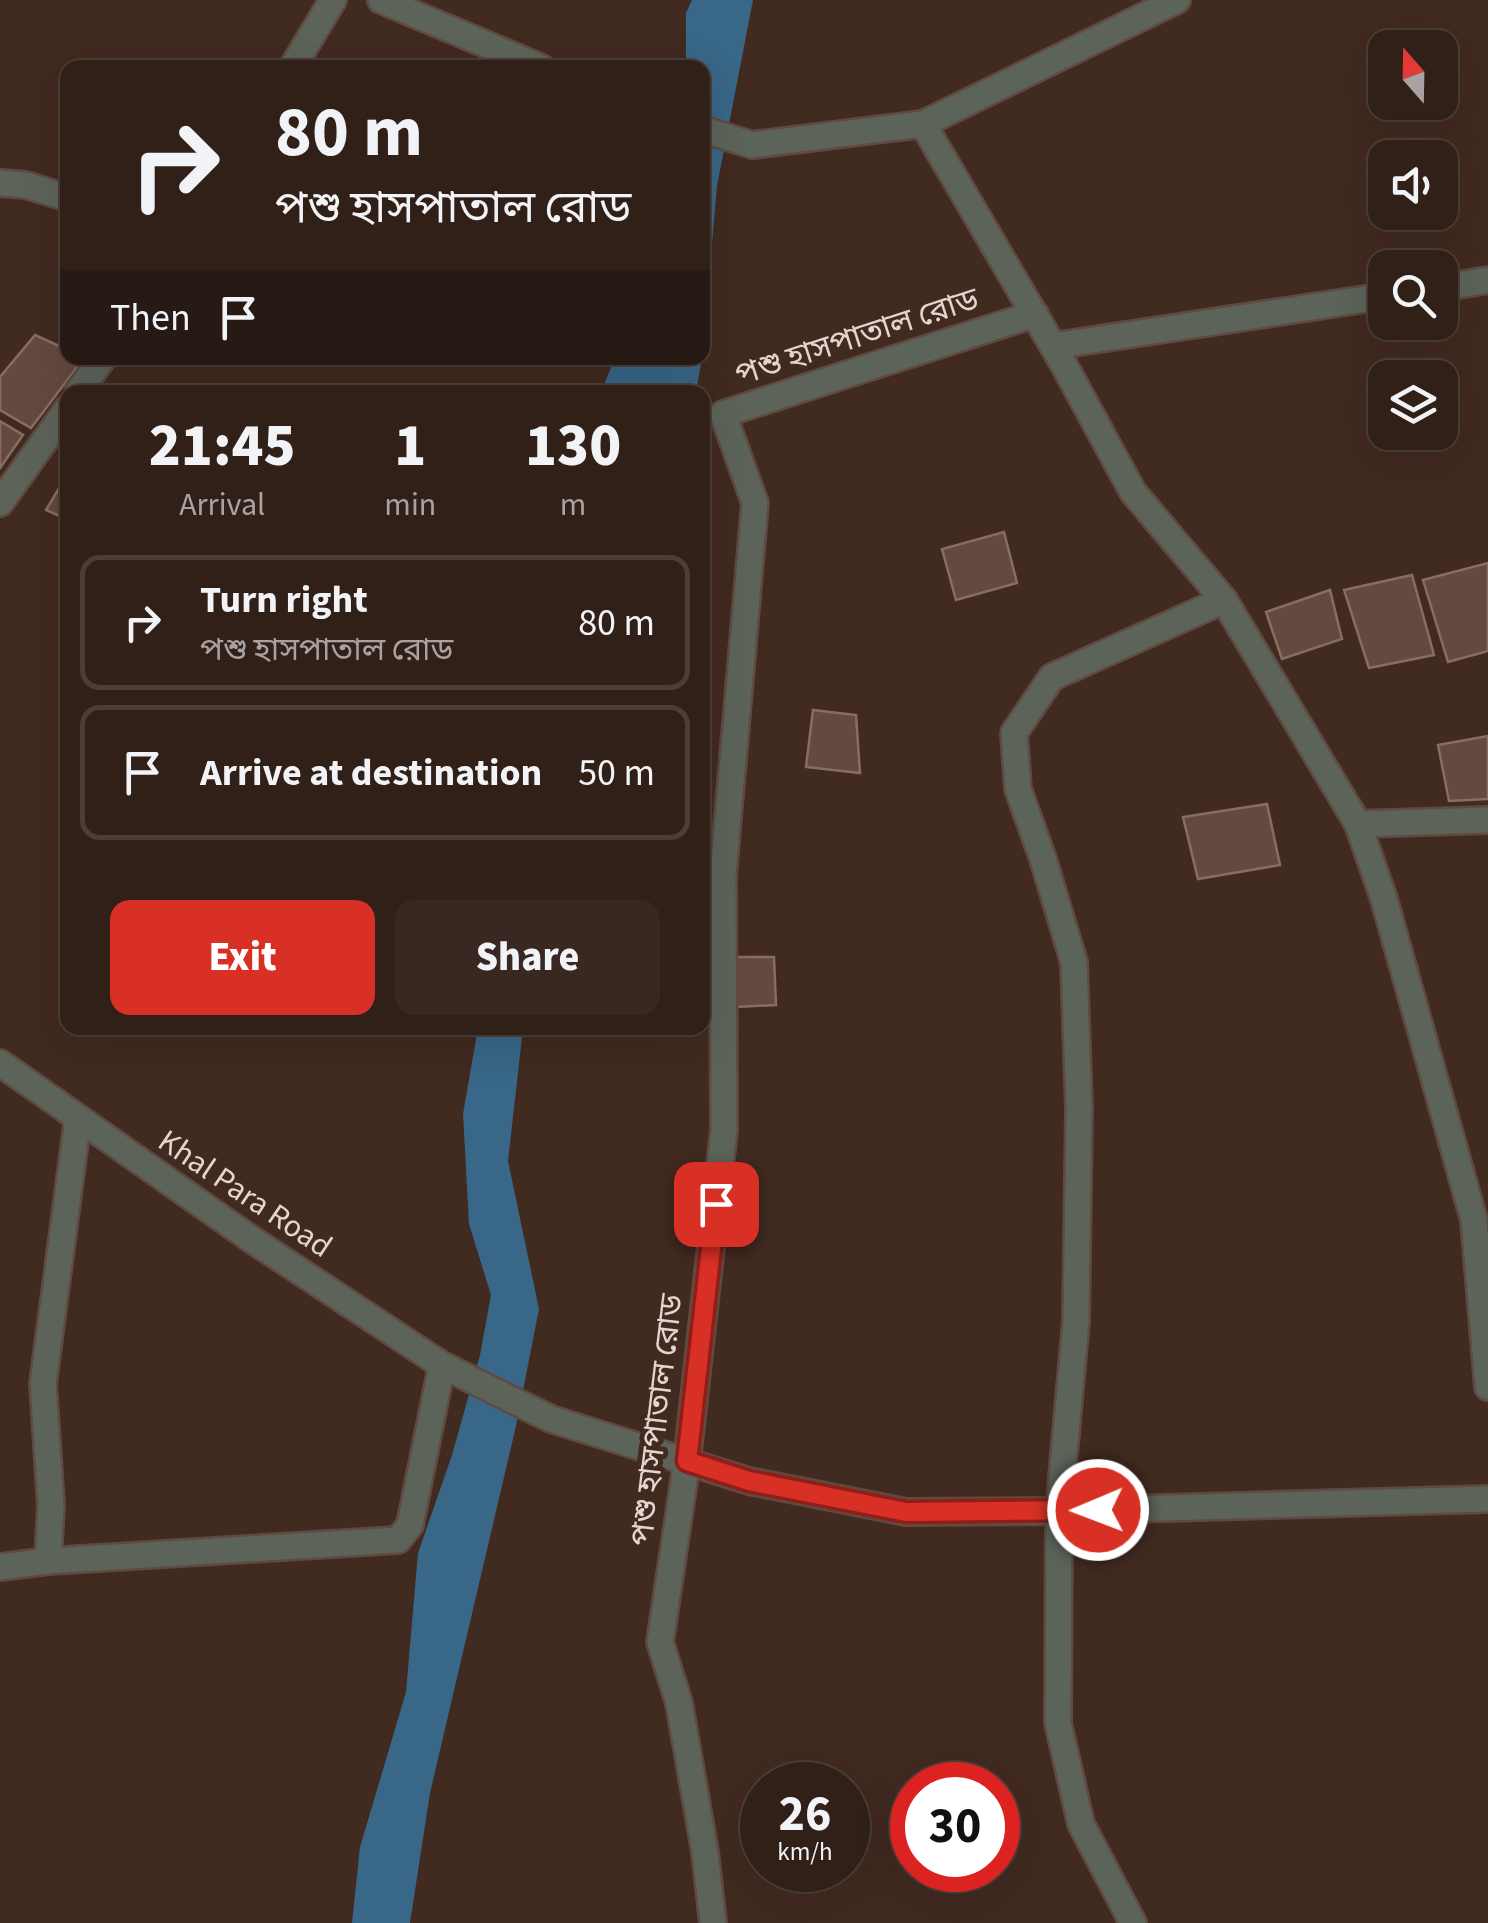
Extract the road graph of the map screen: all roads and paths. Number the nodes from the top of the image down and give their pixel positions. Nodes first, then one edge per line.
1 (333, 0) edge
2 (381, 0) edge
3 (1176, 0) edge
4 (297, 60) edge
5 (523, 60) edge
6 (923, 124) junction
7 (710, 131) edge
8 (0, 183) edge
9 (60, 196) edge
10 (1488, 280) edge
11 (1458, 285) edge
12 (1368, 299) edge
13 (1035, 314) junction
14 (1053, 346) junction
15 (60, 419) edge
16 (0, 503) edge
17 (1224, 600) junction
18 (1488, 820) edge
19 (1358, 824) junction
20 (0, 1064) edge
21 (78, 1118) junction
22 (1481, 1218) edge
23 (450, 1368) junction
24 (1488, 1387) edge
25 (687, 1461) junction
26 (1488, 1499) edge
27 (1059, 1511) junction
28 (48, 1561) junction
29 (0, 1567) edge
30 (713, 1923) edge
31 (1134, 1923) edge

1 - 4 street
2 - 5 street
3 - 6 street
6 - 7 street
6 - 13 street
8 - 9 street
10 - 11 street
12 - 14 street
13 - 14 street
13 - 25 street, পশু হাসপাতাল রোড
14 - 17 street
15 - 16 street
17 - 19 street
17 - 27 street
18 - 19 street
19 - 22 street
20 - 21 street, Khal Para Road
21 - 23 street, Khal Para Road
21 - 28 street
22 - 24 street
23 - 25 street, Khal Para Road
23 - 28 street
25 - 27 street, Khal Para Road
25 - 30 street, পশু হাসপাতাল রোড
26 - 27 street, Khal Para Road
27 - 31 street
28 - 29 street

